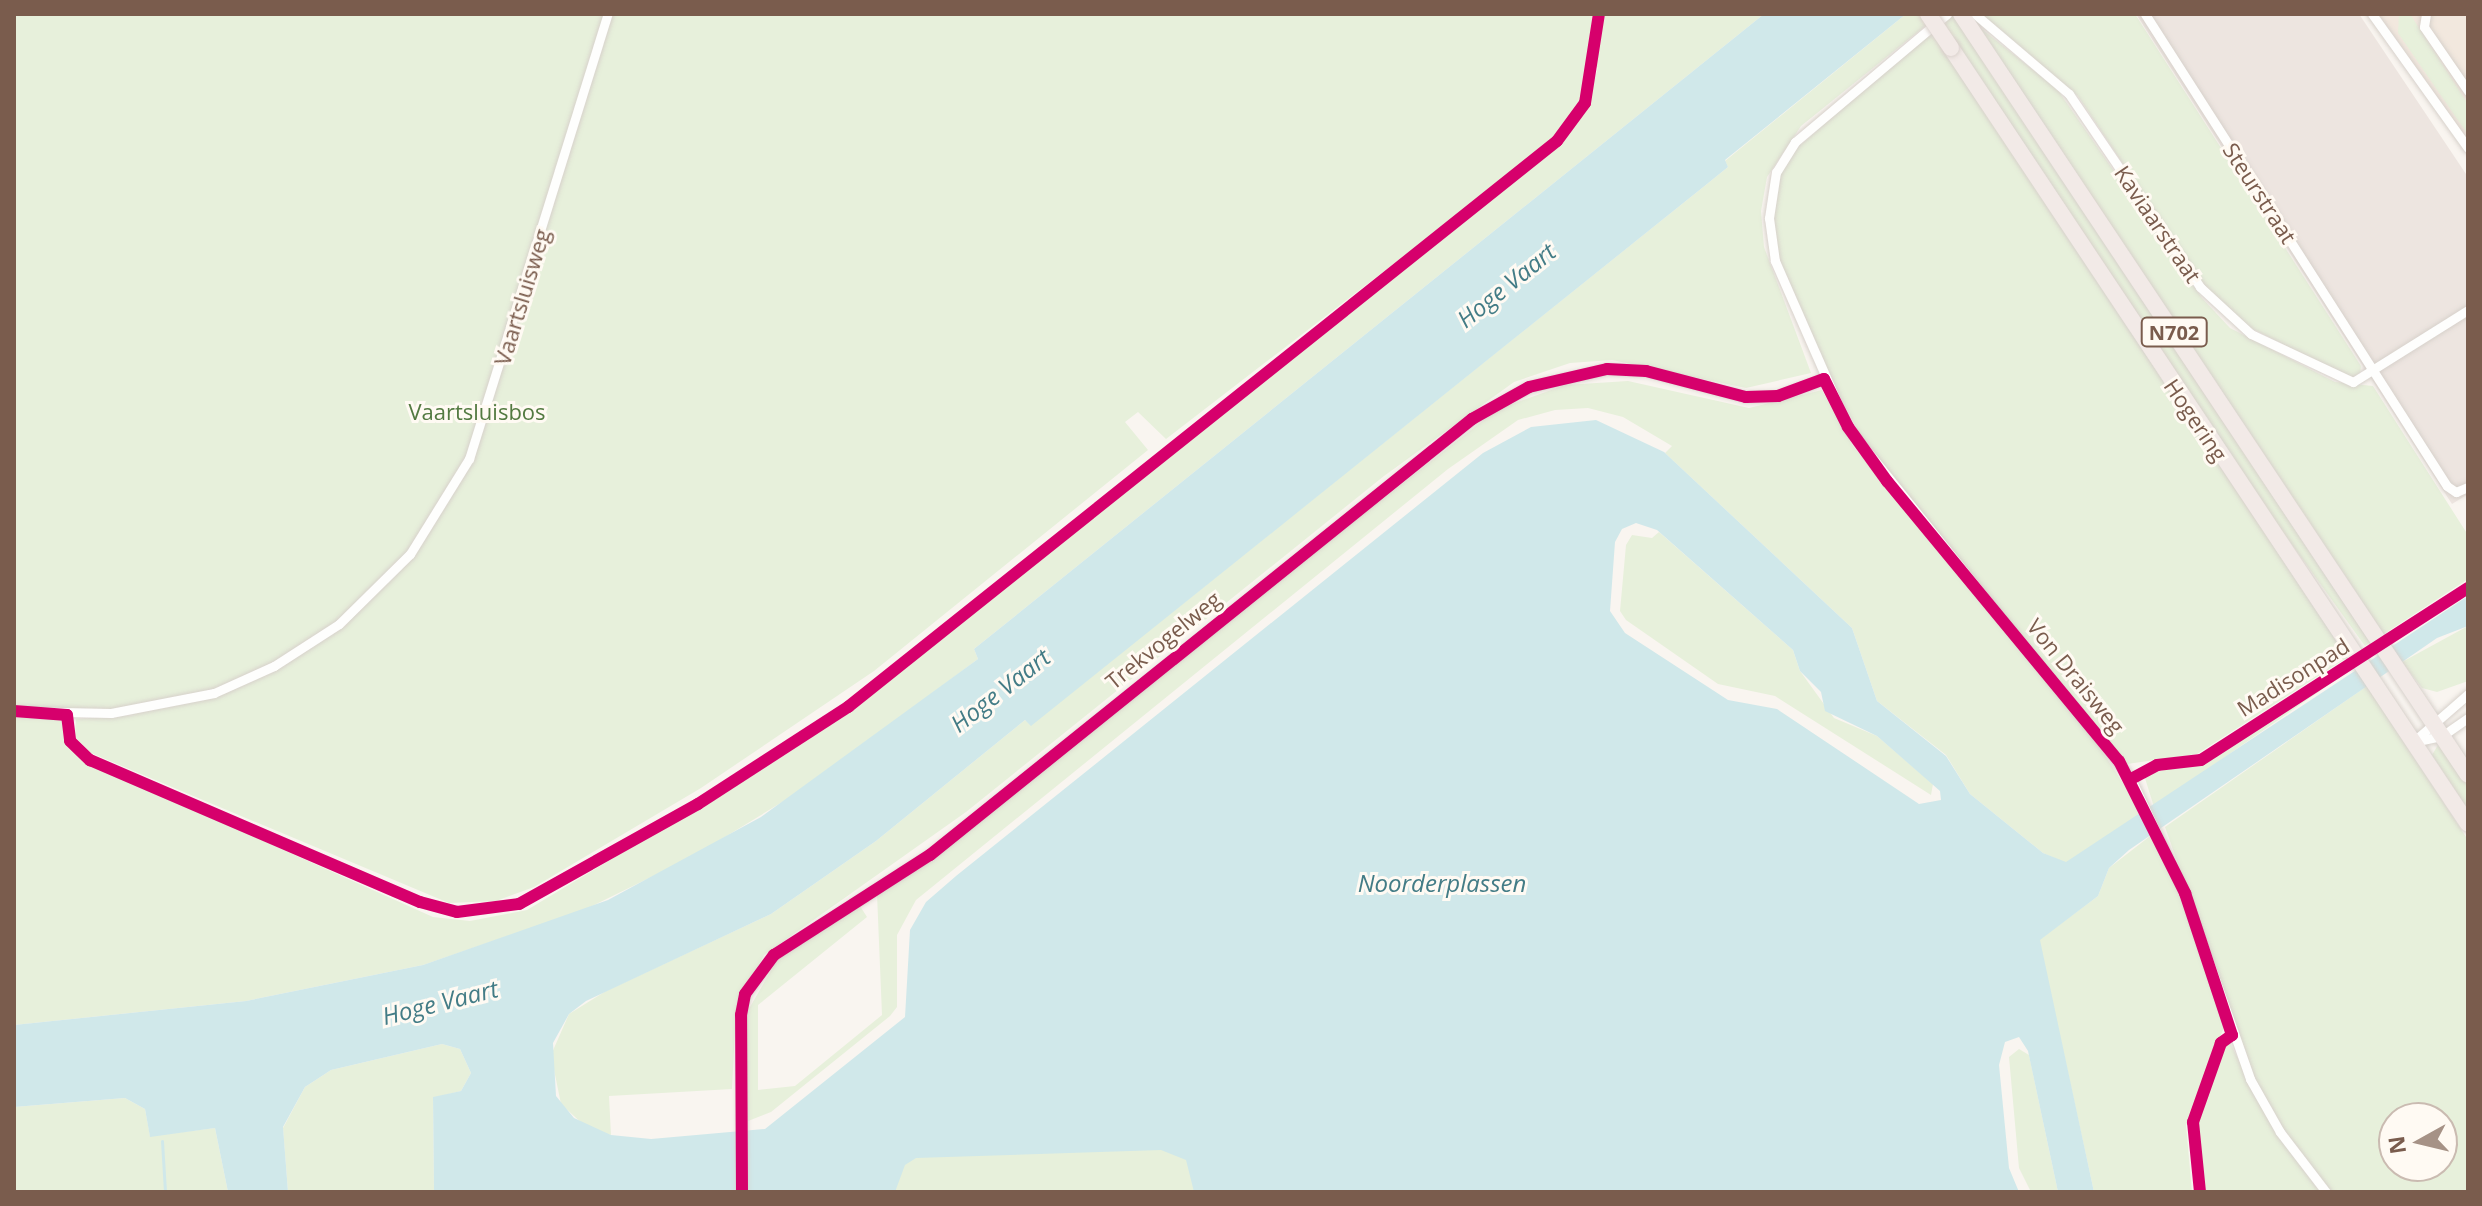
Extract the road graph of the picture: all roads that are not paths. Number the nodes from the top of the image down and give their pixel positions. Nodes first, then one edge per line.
1 (608, 14) edge
2 (1928, 14) edge
3 (1947, 14) edge
4 (1961, 14) edge
5 (2145, 14) edge
6 (2372, 14) edge
7 (2391, 14) edge
8 (2426, 14) edge
9 (2382, 21) junction
10 (1977, 24) edge
11 (2468, 91) edge
12 (2468, 148) edge
13 (2468, 310) edge
14 (2374, 373) junction
15 (1824, 379) junction
16 (2468, 487) edge
17 (2468, 694) edge
18 (14, 711) edge
19 (2468, 718) edge
20 (2437, 729) junction
21 (2413, 742) junction
22 (2468, 775) edge
23 (2468, 824) edge
24 (742, 1189) edge
25 (2326, 1192) edge

1 - 18 street, Vaartsluisweg
2 - 21 highway, Hogering / N702, bridge
3 - 15 street, Von Draisweg
4 - 10 highway, Hogering / N702
5 - 14 street, Steurstraat
6 - 9 street
7 - 9 street
8 - 11 street
9 - 12 street
10 - 14 street, Kaviaarstraat
10 - 20 highway, Hogering / N702
13 - 14 street
14 - 16 street, Steurstraat
15 - 24 street, Trekvogelweg
15 - 25 street, Von Draisweg
17 - 20 street
19 - 20 street
20 - 21 street
20 - 21 street
20 - 22 highway, Hogering / N702
21 - 23 highway, Hogering / N702

